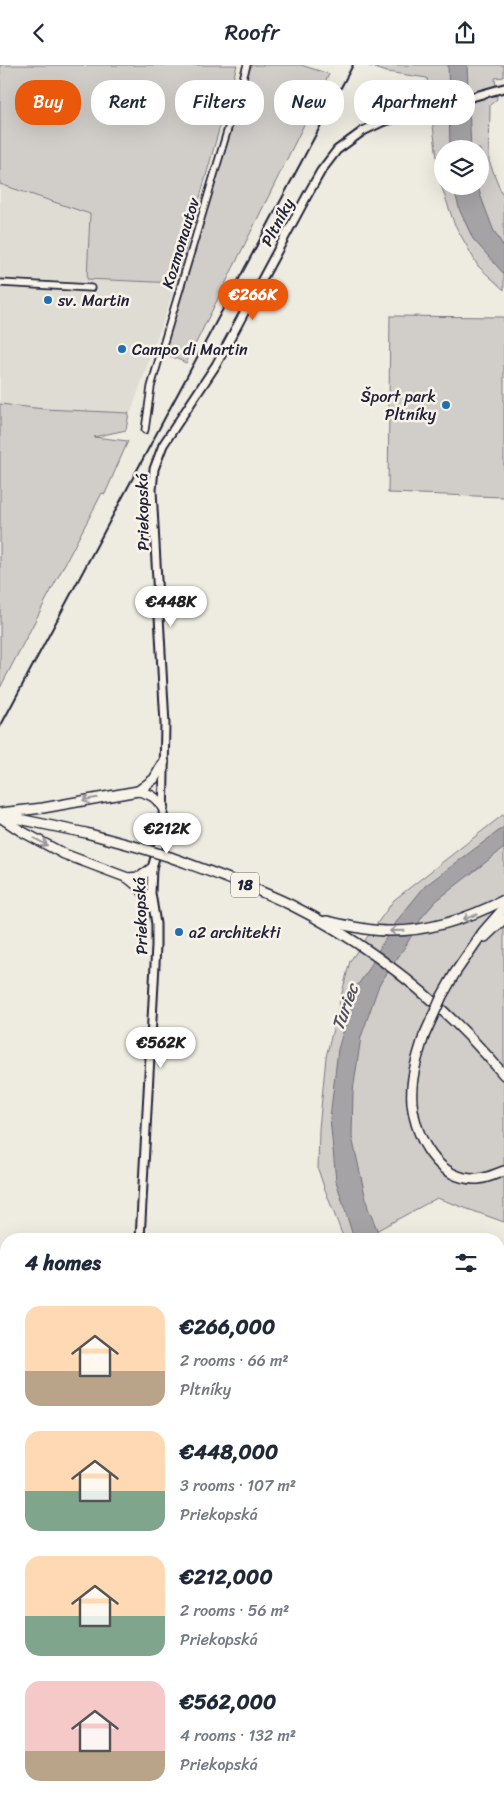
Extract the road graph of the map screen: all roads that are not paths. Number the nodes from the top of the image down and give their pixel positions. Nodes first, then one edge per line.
1 (247, 65) edge
2 (504, 88) edge
3 (0, 283) edge
4 (91, 288) dead end
5 (146, 430) dead end
6 (162, 445) joint
7 (164, 762) junction
8 (138, 791) junction
9 (163, 809) junction
10 (0, 815) edge
11 (152, 868) junction
12 (128, 878) junction
13 (504, 900) edge
14 (152, 902) junction
15 (504, 908) edge
16 (317, 919) junction
17 (504, 919) edge
18 (475, 945) junction
19 (504, 1075) edge
20 (504, 1171) edge
21 (140, 1233) edge

1 - 5 street, Kozmonautov
2 - 6 street, Pltníky
3 - 4 street
6 - 7 street, Priekopská
7 - 8 main road
7 - 9 street, Priekopská
8 - 9 main road
8 -> 10 main road
9 - 11 street, Priekopská
10 -> 12 main road
10 - 16 main road, 18, bridge
11 - 12 main road
11 - 14 street, Priekopská
12 - 14 main road
13 -> 16 main road
14 - 21 street, Priekopská
15 - 18 main road
16 - 19 main road, 18
17 - 18 main road
18 - 20 main road, bridge

